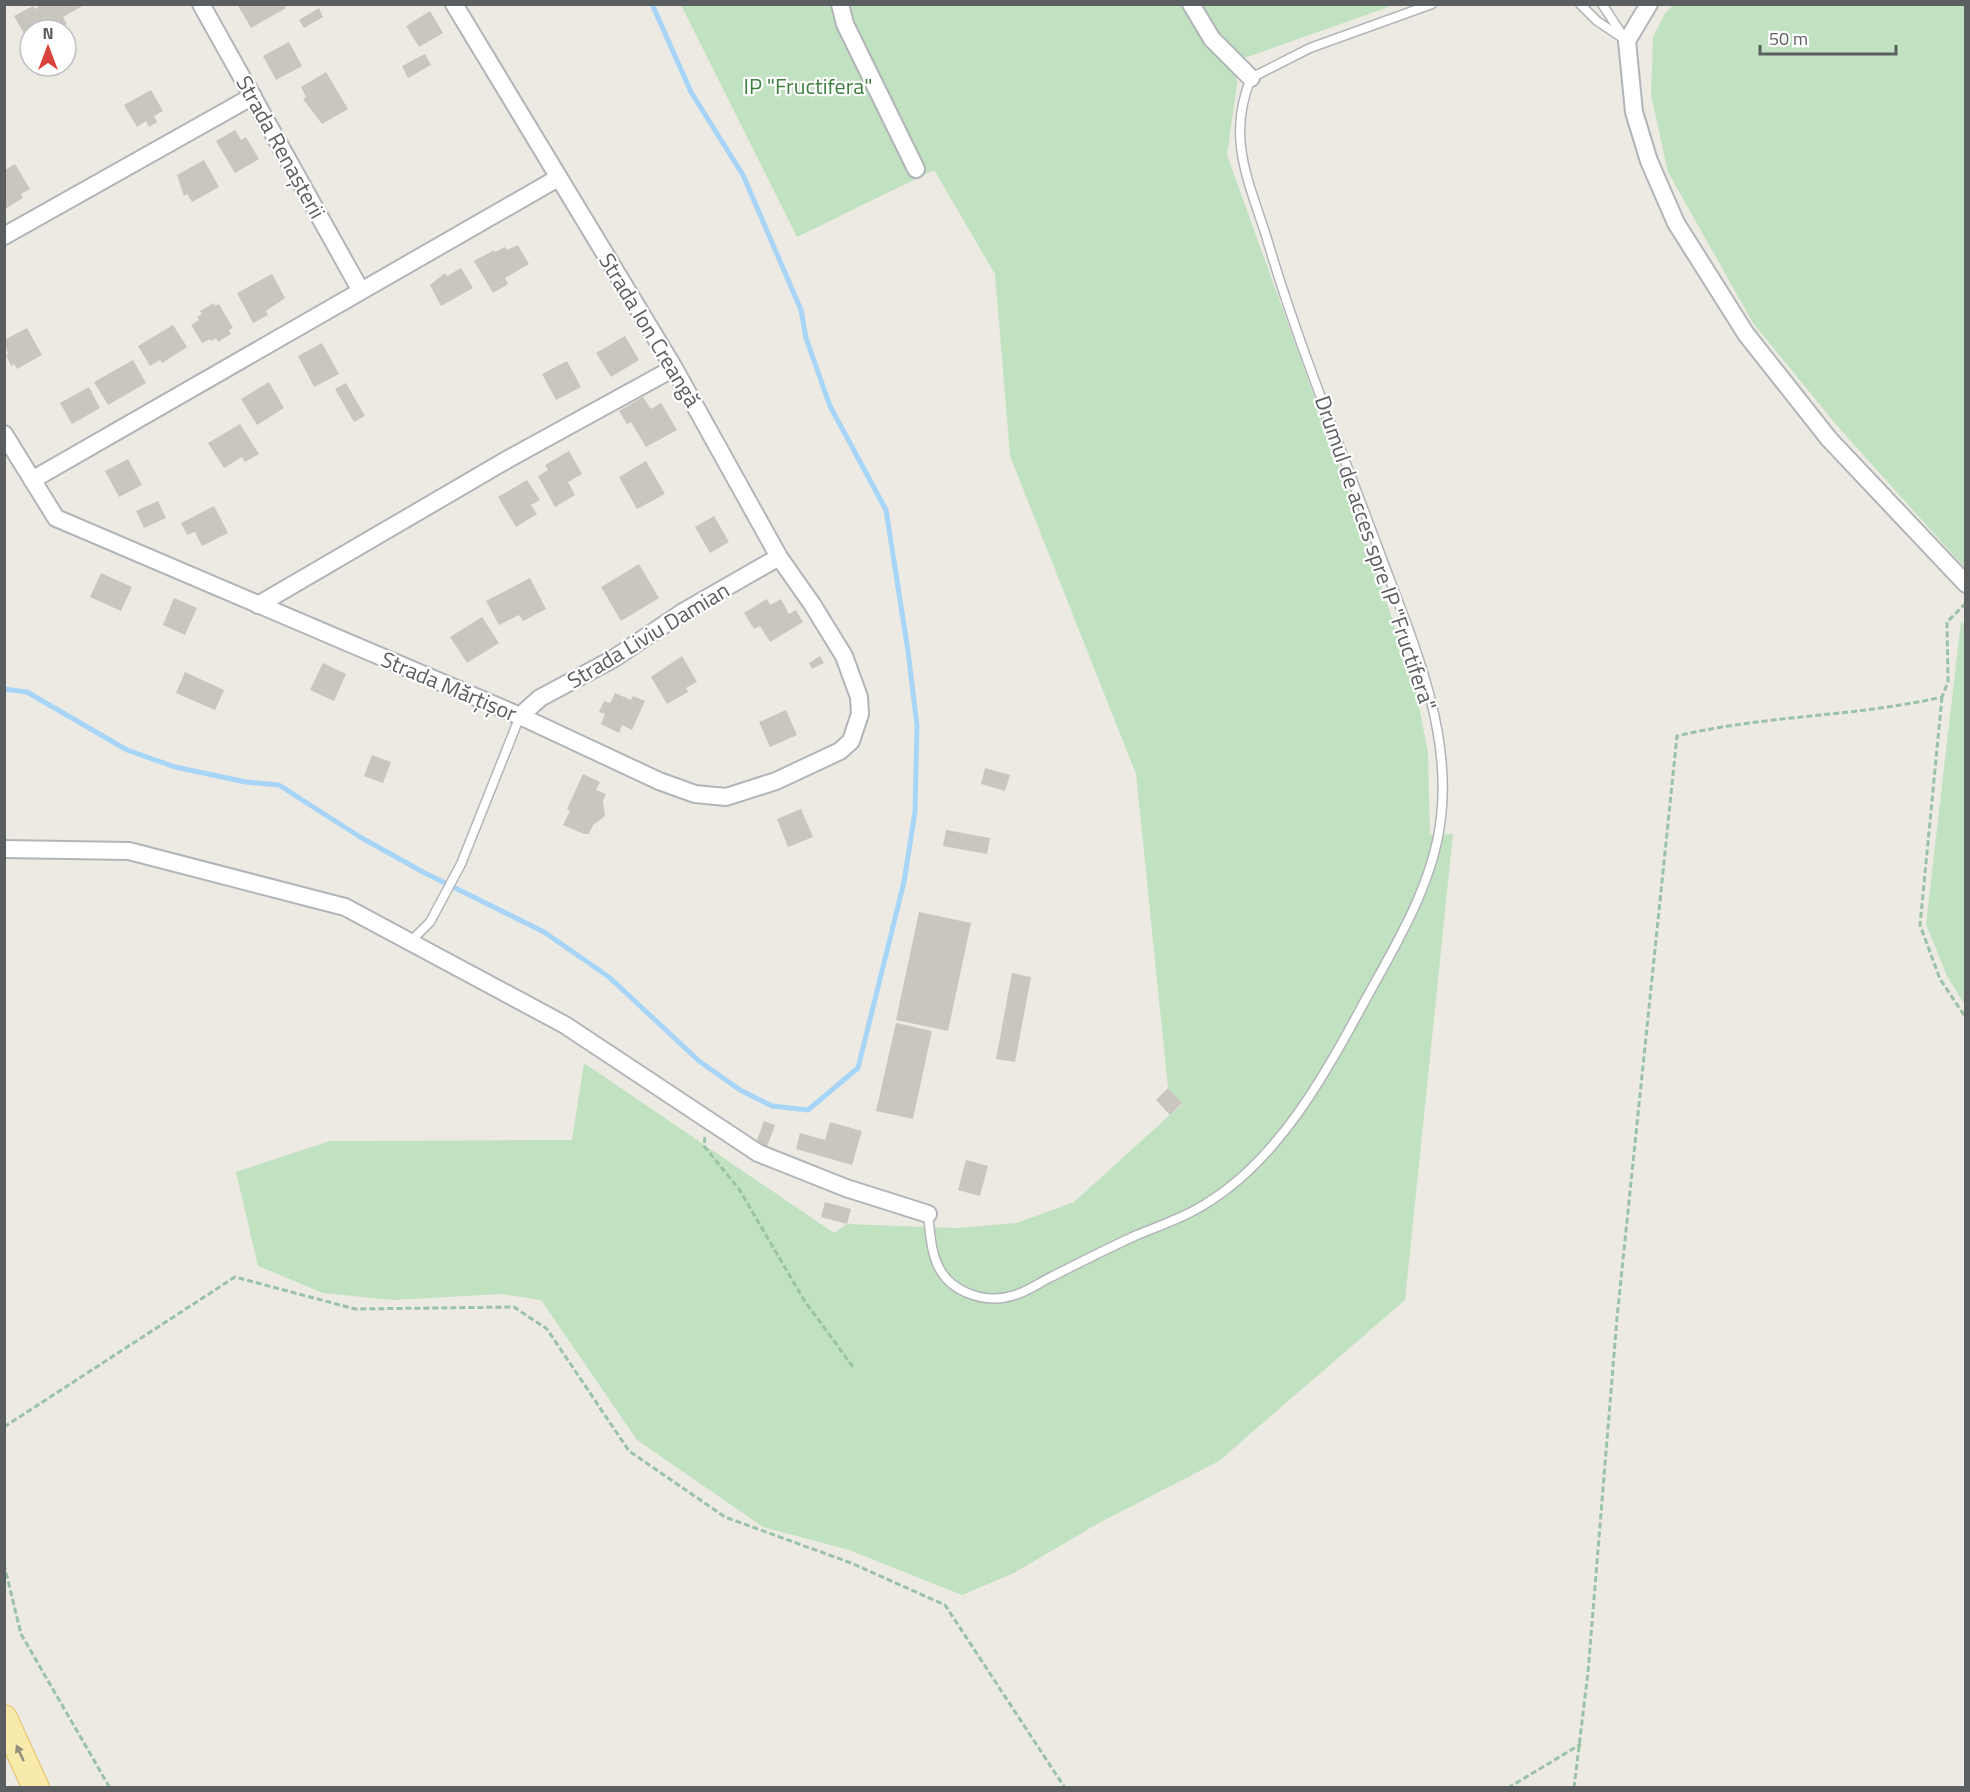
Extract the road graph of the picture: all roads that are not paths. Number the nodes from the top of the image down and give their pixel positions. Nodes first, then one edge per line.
1 (201, 4) edge
2 (454, 4) edge
3 (840, 4) edge
4 (1191, 4) edge
5 (1432, 4) edge
6 (1580, 4) edge
7 (1602, 4) edge
8 (1649, 4) edge
9 (1627, 41) junction
10 (1251, 78) junction
11 (253, 96) junction
12 (916, 169) dead end
13 (558, 178) junction
14 (4, 236) edge
15 (361, 291) junction
16 (674, 368) junction
17 (4, 434) edge
18 (32, 480) junction
19 (778, 557) junction
20 (1965, 584) edge
21 (258, 605) junction
22 (844, 656) joint
23 (520, 716) junction
24 (4, 849) edge
25 (410, 942) junction
26 (928, 1214) joint
27 (4, 1718) edge
28 (36, 1788) edge

1 - 11 street, Strada Renașterii
2 - 13 street, Strada Ion Creangă
3 - 12 street
4 - 10 street
5 - 10 lane
6 - 9 lane
7 - 9 lane
8 - 9 street
9 - 20 street
10 - 26 lane, Drumul de acces spre IP "Fructifera"
11 - 14 street
11 - 15 street, Strada Renașterii
13 - 15 street
13 - 16 street, Strada Ion Creangă
15 - 18 street
16 - 19 street, Strada Ion Creangă
16 - 21 street
17 - 18 street, Strada Mărțișor
18 - 21 street, Strada Mărțișor
19 - 22 street, Strada Ion Creangă
19 - 23 street, Strada Liviu Damian
21 - 23 street, Strada Mărțișor
22 - 23 street, Strada Mărțișor
23 - 25 lane
24 - 25 street
25 - 26 street
28 -> 27 main road

